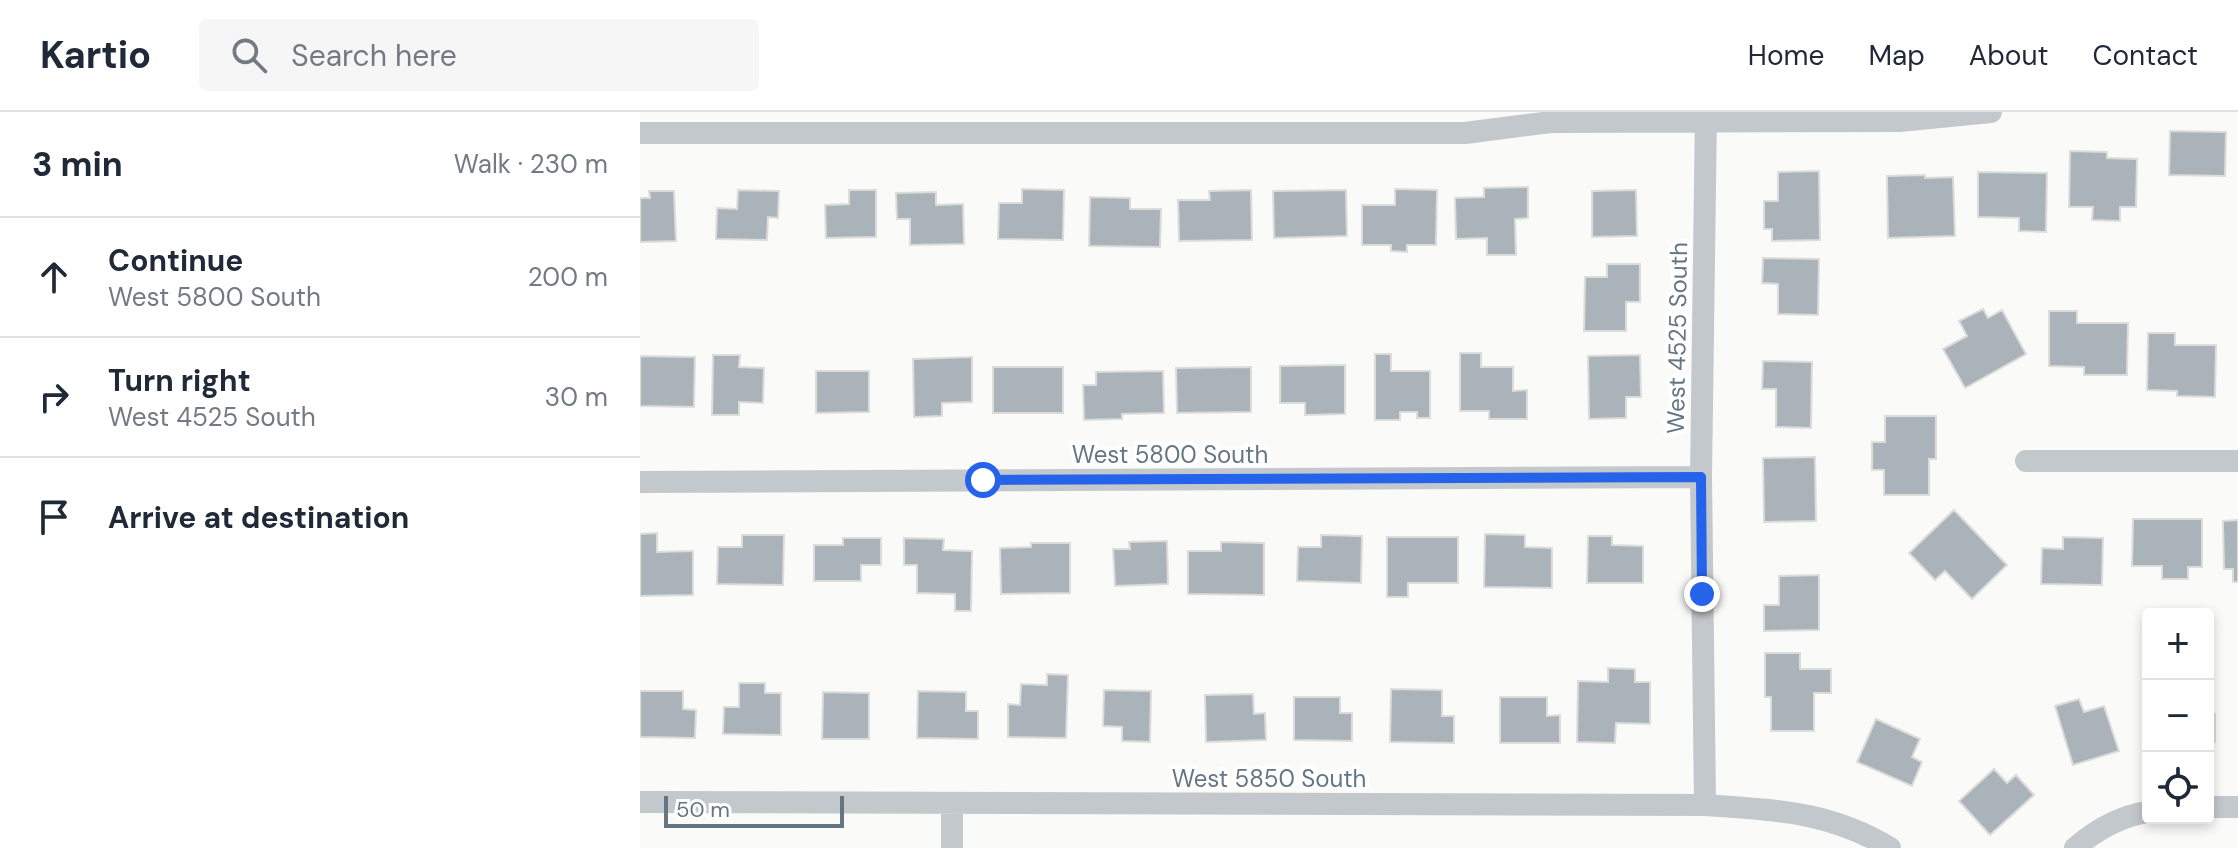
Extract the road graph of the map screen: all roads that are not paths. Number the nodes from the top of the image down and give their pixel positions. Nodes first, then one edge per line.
1 (1991, 112) edge
2 (1706, 117) edge
3 (640, 133) edge
4 (2026, 461) dead end
5 (2238, 461) edge
6 (1701, 477) junction
7 (640, 482) edge
8 (640, 802) edge
9 (952, 804) junction
10 (1705, 805) junction
11 (2214, 807) edge
12 (2238, 807) edge
13 (2142, 813) edge
14 (952, 848) edge
15 (1890, 848) edge
16 (2075, 848) edge

1 - 2 street
2 - 3 street
2 - 6 street, West 4525 South
4 - 5 street
6 - 7 street, West 5800 South
6 - 10 street, West 4525 South
8 - 9 street, West 5850 South
9 - 10 street, West 5850 South
9 - 14 street
10 - 15 street, West 5850 South
11 - 12 street
13 - 16 street

